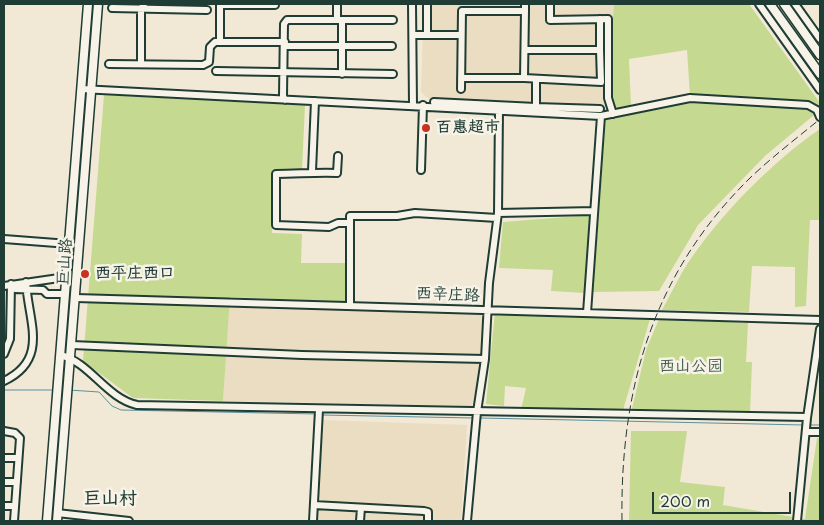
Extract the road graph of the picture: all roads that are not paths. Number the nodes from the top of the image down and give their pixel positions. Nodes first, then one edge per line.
1 (88, 4) edge
2 (98, 4) edge
3 (220, 4) edge
4 (274, 4) edge
5 (337, 4) edge
6 (412, 4) edge
7 (427, 4) edge
8 (550, 4) edge
9 (759, 4) edge
10 (770, 4) edge
11 (784, 4) edge
12 (795, 4) edge
13 (143, 6) edge
14 (525, 7) edge
15 (112, 8) dead end
16 (207, 10) dead end
17 (600, 19) junction
18 (340, 20) junction
19 (393, 20) dead end
20 (413, 35) junction
21 (427, 35) junction
22 (461, 35) junction
23 (820, 39) edge
24 (220, 42) junction
25 (285, 44) junction
26 (392, 46) dead end
27 (525, 50) junction
28 (600, 50) junction
29 (820, 55) edge
30 (109, 64) dead end
31 (141, 64) junction
32 (216, 71) dead end
33 (284, 72) junction
34 (342, 74) junction
35 (393, 74) dead end
36 (820, 74) edge
37 (461, 78) junction
38 (524, 78) junction
39 (536, 80) junction
40 (81, 89) junction
41 (90, 89) junction
42 (462, 89) dead end
43 (820, 90) edge
44 (285, 100) junction
45 (315, 101) junction
46 (434, 102) dead end
47 (413, 105) junction
48 (422, 105) junction
49 (533, 105) junction
50 (600, 109) dead end
51 (499, 110) junction
52 (612, 114) junction
53 (601, 116) junction
54 (820, 117) edge
55 (338, 156) dead end
56 (421, 170) dead end
57 (312, 171) junction
58 (594, 211) junction
59 (498, 215) junction
60 (350, 223) junction
61 (4, 240) edge
62 (68, 244) junction
63 (66, 278) junction
64 (43, 279) junction
65 (11, 284) junction
66 (4, 286) edge
67 (27, 286) junction
68 (43, 290) junction
69 (64, 294) junction
70 (76, 298) junction
71 (350, 306) junction
72 (488, 310) junction
73 (587, 313) junction
74 (820, 320) edge
75 (820, 329) edge
76 (72, 345) junction
77 (4, 354) edge
78 (60, 355) junction
79 (71, 358) junction
80 (485, 359) junction
81 (4, 380) edge
82 (320, 410) junction
83 (477, 412) junction
84 (807, 418) junction
85 (4, 431) edge
86 (806, 432) junction
87 (820, 432) edge
88 (4, 458) edge
89 (17, 458) junction
90 (4, 482) edge
91 (17, 482) junction
92 (314, 505) junction
93 (4, 506) edge
94 (15, 506) junction
95 (361, 508) junction
96 (57, 517) edge
97 (14, 521) edge
98 (47, 521) edge
99 (129, 521) edge
100 (313, 521) edge
101 (360, 521) edge
102 (428, 521) edge
103 (467, 521) edge
104 (797, 521) edge

1 - 40 main road, 巨山路
2 - 41 main road, 巨山路
3 - 4 street
3 - 24 street
5 - 18 street
6 - 20 street
7 - 21 street
8 - 17 street
9 - 43 street
10 - 36 main road
11 - 29 main road
12 - 23 street
13 - 15 street
13 - 16 street
13 - 31 street
14 - 22 street
14 - 27 street
17 - 28 street
17 - 52 street
18 - 19 street
18 - 25 street
18 - 34 street
20 - 21 street
20 - 47 street
21 - 22 street
22 - 37 street
24 - 25 street
24 - 31 street
25 - 26 street
25 - 33 street
27 - 28 street
27 - 38 street
28 - 39 street
30 - 31 street
32 - 33 street
33 - 34 street
33 - 44 street
34 - 35 street
37 - 38 street
37 - 42 street
38 - 39 street
39 - 49 street
40 - 41 street
40 - 62 main road, 巨山路
41 - 44 street
41 - 70 main road, 巨山路
44 - 45 street
45 - 47 street
45 - 57 street
46 - 49 street
47 - 48 street
48 - 51 street
48 - 56 street
49 - 50 street
51 - 53 street
51 - 59 street
52 - 53 street
52 - 54 street
53 - 58 street
55 - 57 street
57 - 60 street
58 - 59 street
58 - 73 street
59 - 60 street
59 - 72 street
60 - 71 street
61 - 62 street
62 - 63 main road, 巨山路
63 - 64 street
63 - 69 main road, 巨山路
64 - 67 street
64 - 68 street
65 - 66 street
65 - 67 street
65 - 77 street
67 - 68 street
67 - 81 street
68 - 69 street
69 - 78 main road, 巨山路
70 - 71 street, 西辛庄路
70 - 76 main road, 巨山路
71 - 72 street, 西辛庄路
72 - 73 street, 西辛庄路
72 - 80 street
73 - 74 street, 西辛庄路
75 - 84 street
76 - 79 main road, 巨山路
76 - 80 street
78 - 79 street
78 - 98 main road, 巨山路
79 - 82 street
79 - 96 main road, 巨山路
80 - 83 street
82 - 83 street
82 - 92 street
83 - 84 street
83 - 103 street
84 - 86 street
85 - 89 street
86 - 87 street
86 - 104 street
88 - 89 street
89 - 91 street
90 - 91 street
91 - 94 street
92 - 95 street
92 - 100 street
93 - 94 street
94 - 97 street
95 - 101 street
95 - 102 street
96 - 99 street

